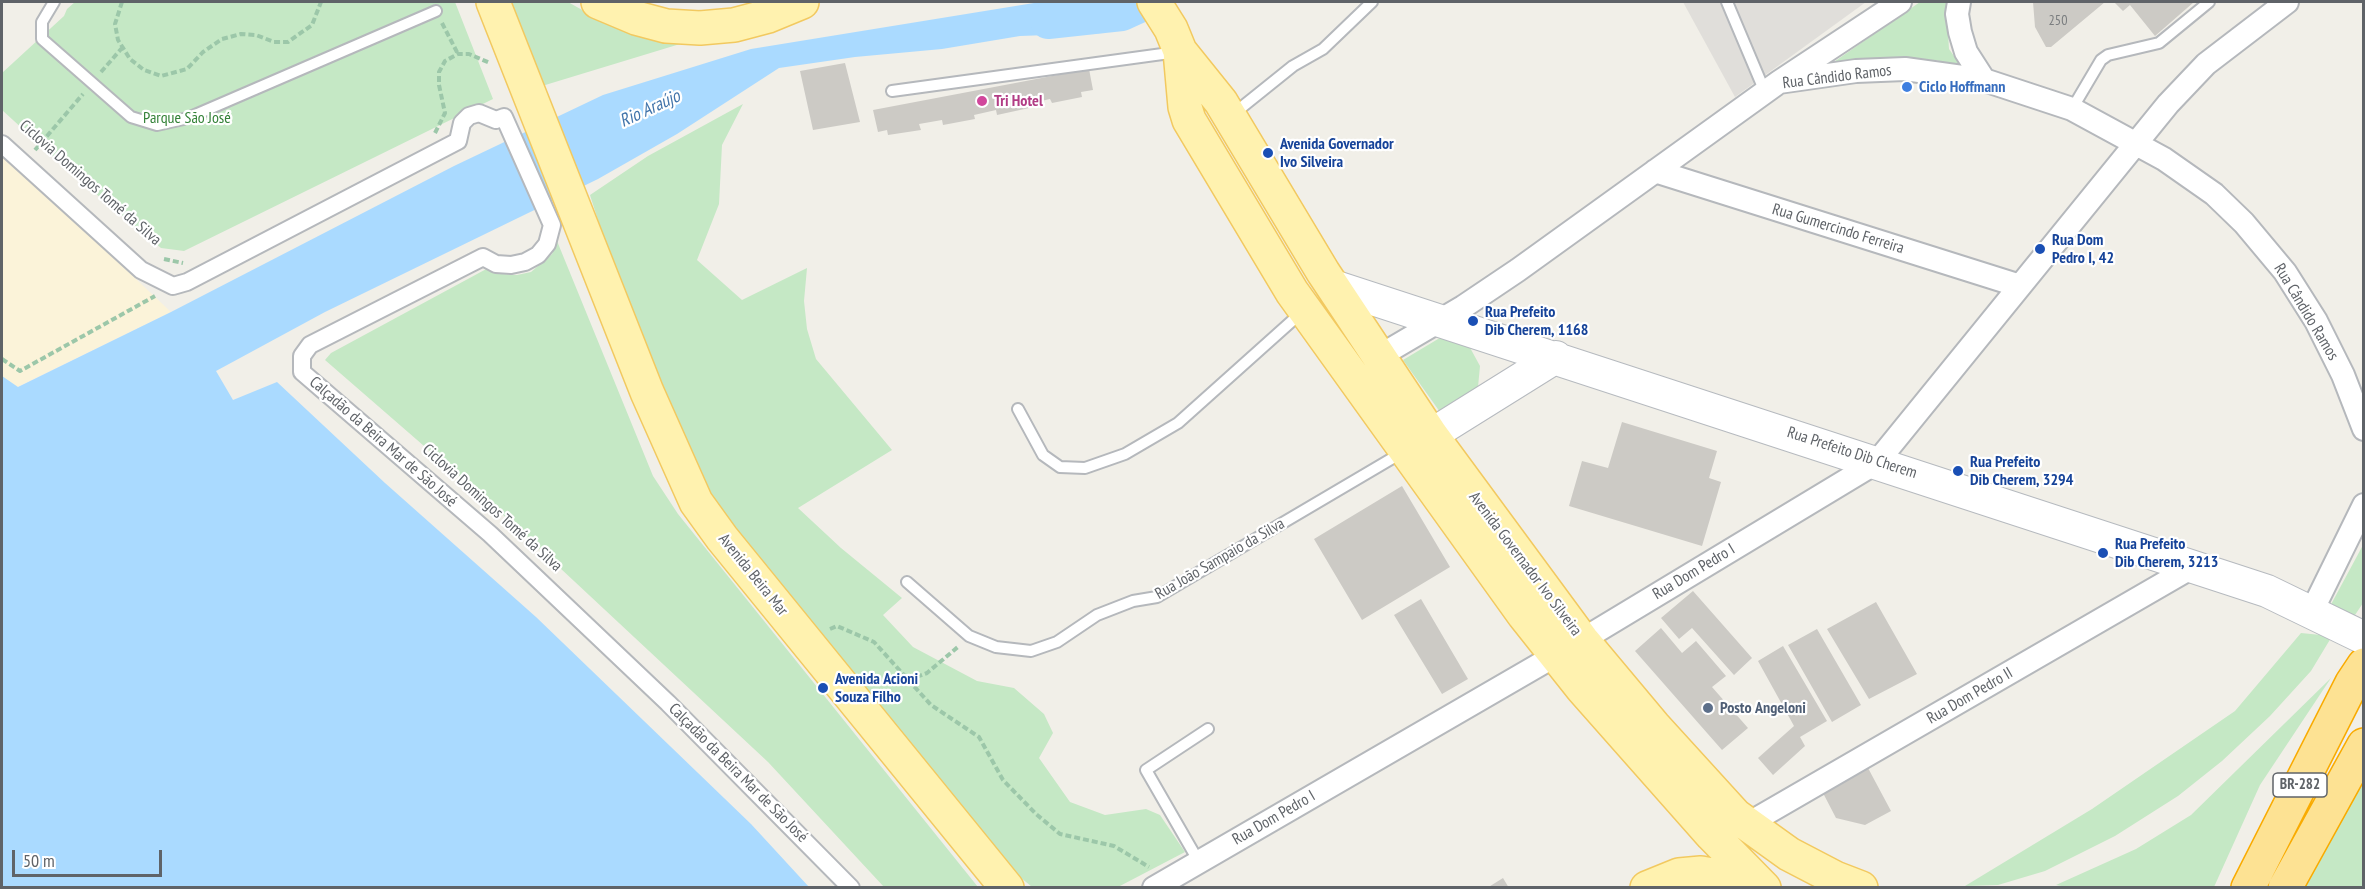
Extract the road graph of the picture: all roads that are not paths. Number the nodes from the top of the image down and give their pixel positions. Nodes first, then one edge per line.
1 (54, 2) edge
2 (493, 2) edge
3 (598, 2) edge
4 (802, 2) edge
5 (1154, 2) edge
6 (1372, 2) edge
7 (1727, 2) edge
8 (1900, 2) edge
9 (1959, 2) edge
10 (2209, 2) edge
11 (2287, 2) edge
12 (436, 11) road end
13 (1175, 40) junction
14 (1984, 80) junction
15 (1772, 87) junction
16 (892, 91) dead end
17 (2072, 109) junction
18 (518, 111) junction
19 (1229, 117) junction
20 (2, 144) edge
21 (2137, 144) junction
22 (1655, 171) junction
23 (565, 220) junction
24 (1333, 286) junction
25 (2020, 286) junction
26 (1304, 310) junction
27 (1439, 321) junction
28 (1485, 335) junction
29 (1378, 357) junction
30 (1556, 357) junction
31 (1500, 392) junction
32 (1018, 409) dead end
33 (2364, 429) edge
34 (1418, 443) junction
35 (1877, 462) junction
36 (2364, 505) edge
37 (2194, 566) junction
38 (907, 582) dead end
39 (2312, 611) junction
40 (2364, 638) edge
41 (1568, 647) junction
42 (2358, 674) edge
43 (1208, 729) dead end
44 (2361, 751) edge
45 (1746, 825) junction
46 (1199, 862) junction
47 (1160, 884) edge
48 (851, 888) edge
49 (1007, 888) edge
50 (1647, 888) edge
51 (1742, 888) edge
52 (1764, 888) edge
53 (1861, 888) edge
54 (2248, 888) edge
55 (2285, 888) edge

1 - 12 lane
2 - 18 main road
3 - 4 main road
5 - 13 main road
6 - 19 lane
7 - 15 lane
8 - 15 street
9 - 14 street
10 - 17 lane
11 - 21 street, Rua Dom Pedro I
13 - 16 lane
13 - 19 main road, Avenida Governador Ivo Silveira
13 - 26 main road, Avenida Governador Ivo Silveira
14 - 15 street, Rua Cândido Ramos
14 - 17 street, Rua Cândido Ramos
15 - 22 street, Rua Cândido Ramos
17 - 21 street, Rua Cândido Ramos
18 - 20 street
18 - 23 main road, Avenida Beira Mar
19 - 24 main road, Avenida Governador Ivo Silveira
21 - 25 street, Rua Dom Pedro I
21 - 33 street, Rua Cândido Ramos
22 - 25 street, Rua Gumercindo Ferreira
22 - 27 street, Rua Cândido Ramos
23 - 48 street, Calçadão da Beira Mar de São José
23 - 49 main road, Avenida Beira Mar
24 - 27 main road, Rua Prefeito Dib Cherem
24 - 29 main road, Avenida Governador Ivo Silveira
25 - 35 street, Rua Dom Pedro I
26 - 32 lane
26 - 34 main road, Avenida Governador Ivo Silveira
27 - 28 main road, Rua Prefeito Dib Cherem
27 - 29 street, Rua Cândido Ramos
28 - 30 main road, Rua Prefeito Dib Cherem
28 - 31 main road
29 - 34 main road, Avenida Governador Ivo Silveira
30 - 31 main road, Rua João Sampaio da Silva
30 - 35 main road, Rua Prefeito Dib Cherem
31 - 34 main road, Rua João Sampaio da Silva
34 - 38 lane, Rua João Sampaio da Silva
34 - 41 main road, Avenida Governador Ivo Silveira
35 - 37 main road, Rua Prefeito Dib Cherem
35 - 41 street, Rua Dom Pedro I
36 - 39 street
37 - 39 main road, Rua Prefeito Dib Cherem
37 - 45 street, Rua Dom Pedro II
39 - 40 main road, Rua Prefeito Dib Cherem
41 - 45 main road, Avenida Governador Ivo Silveira
41 - 46 street, Rua Dom Pedro I
41 - 52 main road, Avenida Governador Ivo Silveira
42 - 54 highway, BR-282
43 - 46 lane
44 - 55 highway, BR-282
45 - 53 main road, Avenida Governador Ivo Silveira
46 - 47 street, Rua Dom Pedro I
50 - 51 main road

